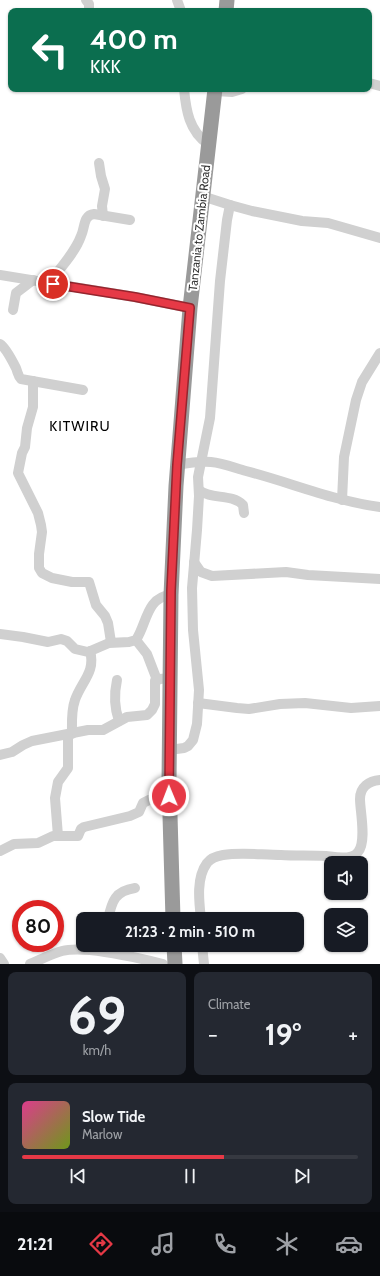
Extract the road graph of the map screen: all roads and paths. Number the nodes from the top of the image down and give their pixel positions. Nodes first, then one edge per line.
1 (184, 92) edge
2 (215, 92) edge
3 (208, 144) junction
4 (99, 163) dead end
5 (202, 196) junction
6 (230, 205) junction
7 (103, 216) junction
8 (130, 220) dead end
9 (380, 238) edge
10 (0, 275) edge
11 (33, 280) junction
12 (49, 283) junction
13 (190, 308) junction
14 (13, 310) dead end
15 (0, 344) edge
16 (380, 353) edge
17 (33, 381) junction
18 (83, 390) dead end
19 (201, 462) junction
20 (177, 465) junction
21 (199, 490) junction
22 (342, 500) junction
23 (380, 507) edge
24 (244, 513) dead end
25 (194, 562) junction
26 (380, 579) edge
27 (171, 595) junction
28 (0, 634) edge
29 (136, 640) junction
30 (111, 642) junction
31 (90, 651) junction
32 (163, 679) junction
33 (117, 680) dead end
34 (198, 703) junction
35 (380, 706) edge
36 (119, 721) junction
37 (70, 735) junction
38 (169, 750) junction
39 (0, 755) edge
40 (380, 780) edge
41 (169, 796) junction
42 (58, 836) junction
43 (0, 851) edge
44 (135, 888) dead end
45 (110, 912) edge
46 (173, 912) edge
47 (200, 912) edge
48 (76, 950) edge
49 (119, 952) edge
50 (174, 952) edge
51 (203, 952) edge
52 (0, 958) edge
53 (4, 964) edge
54 (30, 964) edge
55 (163, 964) edge
56 (175, 964) edge
57 (204, 964) edge

1 - 3 street
2 - 3 highway, Tanzania to Zambia Road
3 - 5 highway, Tanzania to Zambia Road
4 - 7 street
5 - 6 street
5 - 13 highway, Tanzania to Zambia Road
6 - 9 street
6 - 19 street
7 - 8 street
7 - 12 street
10 - 11 street
11 - 12 street
11 - 14 street
12 - 13 street
13 - 20 highway, Tanzania to Zambia Road
15 - 17 street
16 - 22 street
17 - 18 street
17 - 30 street
19 - 20 street
19 - 21 street
19 - 22 street
20 - 27 highway, Tanzania to Zambia Road
21 - 24 street
21 - 25 street
22 - 23 street
25 - 26 street
25 - 34 street
27 - 29 street
27 - 32 highway, Tanzania to Zambia Road
28 - 31 street
29 - 30 street
29 - 32 street
30 - 31 street
31 - 37 street
32 - 36 street
32 - 38 highway, Tanzania to Zambia Road
33 - 36 street
34 - 35 street
34 - 38 street
36 - 37 street
37 - 39 street
37 - 42 street
38 - 41 highway, Tanzania to Zambia Road
40 - 47 street
41 - 42 street
41 - 46 highway, Tanzania to Zambia Road
42 - 43 street
44 - 45 street
48 - 54 street
49 - 55 street
50 - 56 highway
51 - 57 street
52 - 53 street

